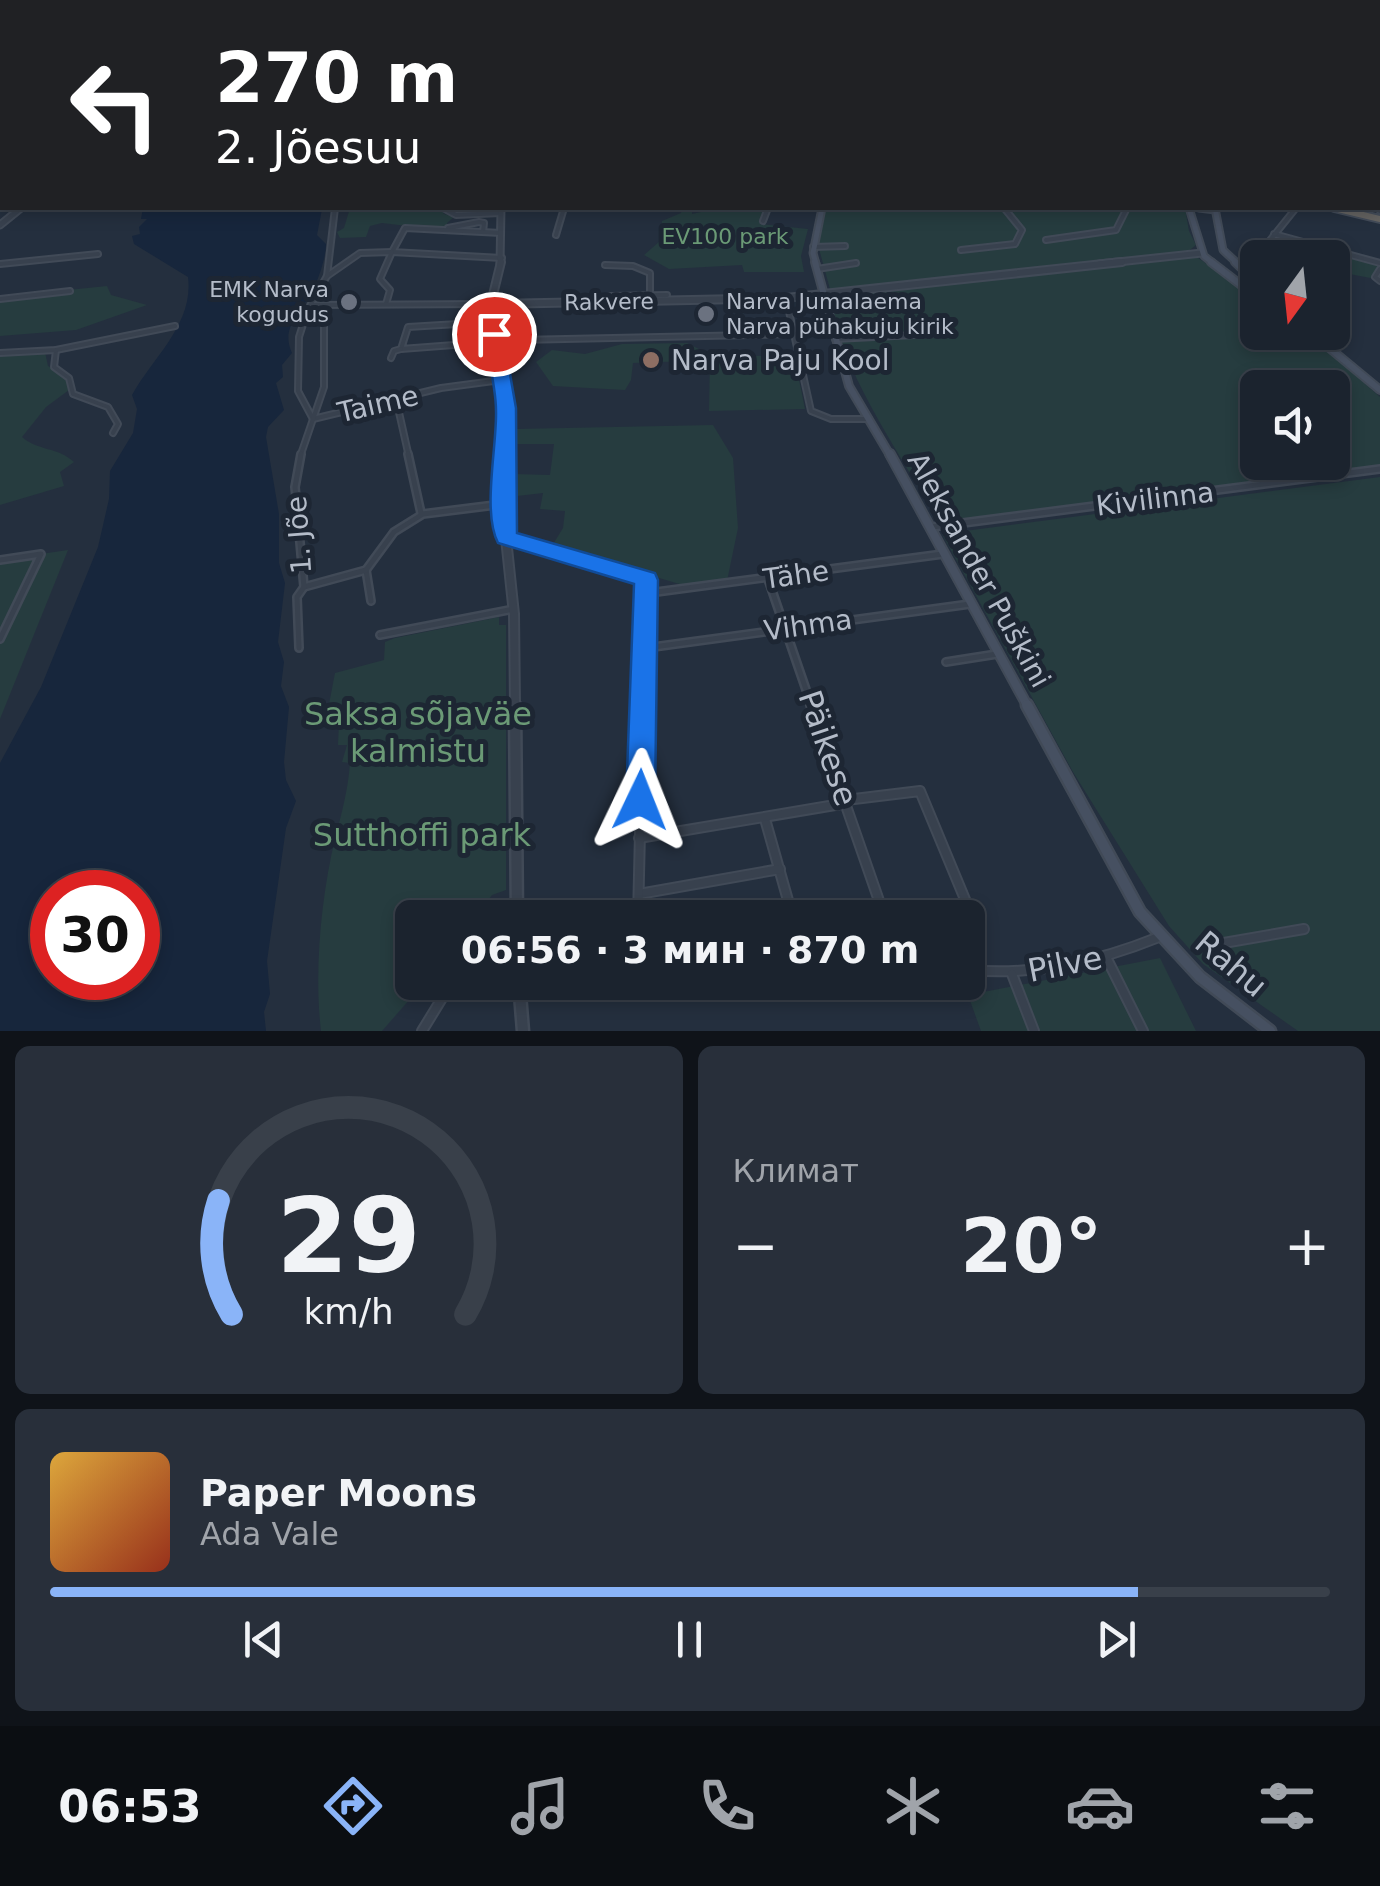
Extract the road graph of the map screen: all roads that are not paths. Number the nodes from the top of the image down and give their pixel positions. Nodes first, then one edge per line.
1 (335, 210) edge
2 (447, 210) edge
3 (501, 210) edge
4 (563, 210) edge
5 (767, 210) edge
6 (821, 210) edge
7 (1006, 210) edge
8 (1126, 210) edge
9 (1190, 210) edge
10 (1215, 210) edge
11 (1294, 210) edge
12 (1346, 210) edge
13 (1352, 210) edge
14 (1380, 216) edge
15 (764, 220) dead end
16 (450, 231) junction
17 (483, 232) junction
18 (501, 233) junction
19 (1274, 234) junction
20 (556, 235) dead end
21 (1046, 240) dead end
22 (1270, 240) edge
23 (845, 246) dead end
24 (812, 247) junction
25 (961, 250) dead end
26 (392, 252) junction
27 (1202, 253) junction
28 (98, 254) dead end
29 (502, 258) junction
30 (856, 263) dead end
31 (0, 264) edge
32 (604, 265) dead end
33 (1380, 266) edge
34 (1240, 268) edge
35 (816, 269) junction
36 (327, 276) junction
37 (1226, 276) junction
38 (1240, 279) edge
39 (1378, 280) edge
40 (1240, 286) edge
41 (70, 291) dead end
42 (668, 295) dead end
43 (824, 295) junction
44 (650, 298) junction
45 (786, 298) junction
46 (0, 299) edge
47 (490, 304) junction
48 (314, 305) junction
49 (386, 305) junction
50 (324, 306) junction
51 (491, 322) junction
52 (176, 326) dead end
53 (954, 333) dead end
54 (794, 334) junction
55 (835, 339) junction
56 (495, 341) junction
57 (401, 349) junction
58 (56, 350) junction
59 (1332, 350) edge
60 (1340, 350) edge
61 (0, 353) edge
62 (392, 358) dead end
63 (1349, 364) junction
64 (502, 380) junction
65 (1380, 382) edge
66 (1380, 390) edge
67 (1368, 391) dead end
68 (396, 399) junction
69 (313, 419) junction
70 (869, 419) junction
71 (113, 433) dead end
72 (1380, 469) edge
73 (503, 504) junction
74 (421, 513) junction
75 (930, 527) junction
76 (506, 537) junction
77 (942, 554) junction
78 (0, 560) edge
79 (366, 570) junction
80 (768, 579) junction
81 (304, 586) junction
82 (648, 593) junction
83 (372, 601) dead end
84 (970, 604) junction
85 (514, 609) junction
86 (785, 628) junction
87 (380, 635) dead end
88 (0, 640) edge
89 (299, 648) dead end
90 (646, 648) junction
91 (998, 654) junction
92 (946, 662) dead end
93 (847, 802) junction
94 (765, 819) junction
95 (639, 838) junction
96 (780, 870) junction
97 (639, 894) junction
98 (517, 900) edge
99 (639, 900) edge
100 (788, 900) edge
101 (879, 900) edge
102 (964, 900) edge
103 (1304, 929) dead end
104 (1159, 937) junction
105 (1106, 957) junction
106 (1217, 961) dead end
107 (985, 972) edge
108 (1012, 974) junction
109 (441, 1000) edge
110 (520, 1000) edge
111 (422, 1031) edge
112 (522, 1031) edge
113 (1034, 1031) edge
114 (1142, 1031) edge
115 (1270, 1031) edge

1 - 36 street
2 - 3 street
3 - 18 street
4 - 20 street
5 - 15 street
6 - 24 main road, Aleksander Puškini
7 - 25 street
8 - 21 street
9 - 27 main road
10 - 34 main road
11 - 19 street
12 - 14 highway
13 - 14 highway
16 - 17 street
16 - 17 street
16 - 26 street
17 - 18 street
18 - 29 street
19 - 22 street
19 - 33 street
23 - 24 street
24 - 35 main road, Aleksander Puškini
26 - 29 street
26 - 36 street
26 - 49 street
27 - 37 main road
27 - 43 street, Rakvere
28 - 31 street
29 - 47 street
30 - 35 street
32 - 44 street
33 - 39 street
35 - 43 main road, Aleksander Puškini
36 - 48 street
37 - 38 main road
37 - 40 main road
41 - 46 street
42 - 44 street
43 - 45 street, Rakvere
43 - 55 main road, Aleksander Puškini
44 - 45 street, Rakvere
44 - 47 street, Rakvere
45 - 54 street
47 - 49 street, Rakvere
47 - 51 street
48 - 50 street, Rakvere
48 - 69 street
49 - 50 street, Rakvere
50 - 69 street, 1. Jõe
51 - 56 street
51 - 57 street
52 - 58 street
53 - 55 street
54 - 56 street
54 - 70 street
55 - 70 main road, Aleksander Puškini
56 - 57 street
56 - 64 street
57 - 62 street
58 - 61 street
58 - 71 street
59 - 63 main road
60 - 65 main road
63 - 66 main road
63 - 67 main road
64 - 68 street, Taime
64 - 73 street
68 - 69 street, Taime
68 - 74 street
69 - 81 street, 1. Jõe
70 - 75 main road, Aleksander Puškini
72 - 75 street, Kivilinna
73 - 74 street
73 - 76 street
74 - 79 street
75 - 77 main road, Aleksander Puškini
76 - 82 street
76 - 85 street
77 - 80 street, Tähe
77 - 84 main road, Aleksander Puškini
78 - 88 street
79 - 81 street
79 - 83 street
80 - 82 street, Tähe
80 - 86 street, Päikese
81 - 89 street, 1. Jõe
82 - 90 street
84 - 86 street, Vihma
84 - 91 main road, Aleksander Puškini
85 - 87 street
85 - 98 street
86 - 90 street, Vihma
86 - 93 street, Päikese
90 - 95 street
91 - 92 street
91 - 104 main road, Aleksander Puškini
93 - 94 street
93 - 101 street, Päikese
93 - 102 street
94 - 95 street
94 - 96 street
95 - 97 street
96 - 97 street
96 - 100 street
97 - 99 street
103 - 106 street
104 - 105 street, Pilve
104 - 115 main road, Rahu
105 - 108 street, Pilve
105 - 114 street
107 - 108 street, Pilve
108 - 113 street
109 - 111 street
110 - 112 street

